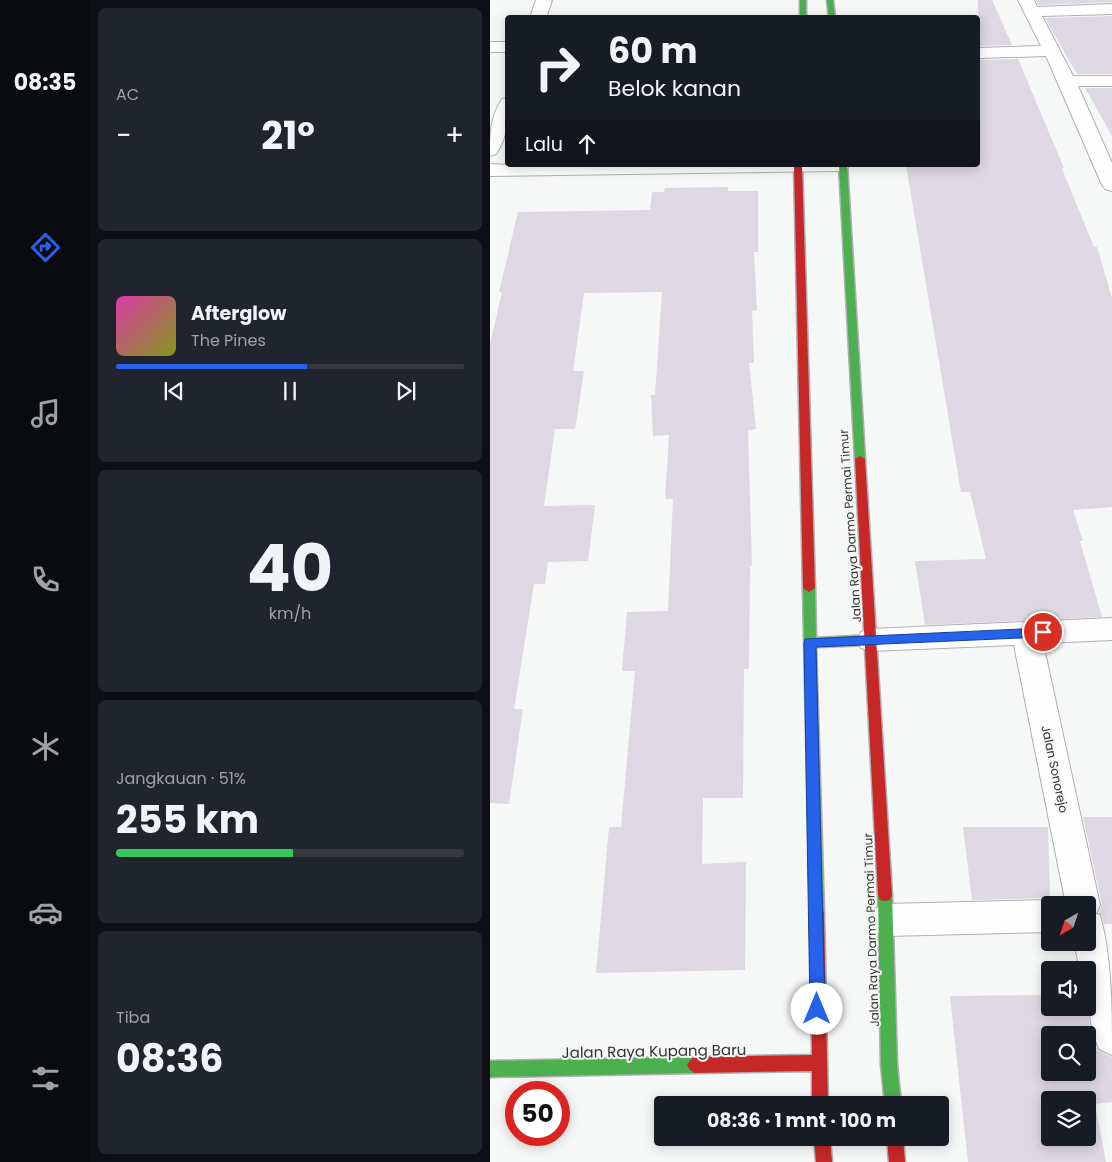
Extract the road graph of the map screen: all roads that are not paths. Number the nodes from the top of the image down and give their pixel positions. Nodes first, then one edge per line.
1 (544, 0) edge
2 (803, 0) edge
3 (830, 0) edge
4 (1029, 6) edge
5 (1112, 9) edge
6 (539, 15) edge
7 (802, 15) edge
8 (832, 15) edge
9 (490, 47) edge
10 (505, 47) edge
11 (1051, 51) junction
12 (980, 53) edge
13 (1068, 80) junction
14 (1112, 81) edge
15 (505, 111) edge
16 (490, 150) edge
17 (721, 167) edge
18 (798, 167) edge
19 (842, 167) edge
20 (490, 170) edge
21 (1112, 185) edge
22 (1112, 629) edge
23 (1026, 633) junction
24 (871, 640) junction
25 (810, 643) junction
26 (1081, 896) edge
27 (1041, 916) edge
28 (886, 920) junction
29 (1093, 951) edge
30 (1112, 1036) edge
31 (818, 1063) junction
32 (490, 1069) edge
33 (820, 1096) edge
34 (891, 1096) edge
35 (823, 1146) edge
36 (896, 1146) edge
37 (824, 1162) edge
38 (897, 1162) edge

1 - 6 street
2 - 7 main road
3 - 8 main road
4 - 5 street
4 - 11 street
9 - 10 street
11 - 12 street
11 - 13 street
13 - 14 street
13 - 21 street
15 - 16 street
17 - 20 street
18 - 25 main road
19 - 24 main road, Jalan Raya Darmo Permai Timur
22 - 23 street
23 - 24 street
23 - 26 street, Jalan Sonorejo
24 - 25 main road
24 - 28 main road, Jalan Raya Darmo Permai Timur
25 - 31 main road
27 - 28 street
28 - 34 main road, Jalan Raya Darmo Permai Timur
29 - 30 street
31 - 32 main road, Jalan Raya Kupang Baru
31 - 33 main road
35 - 37 main road
36 - 38 main road

